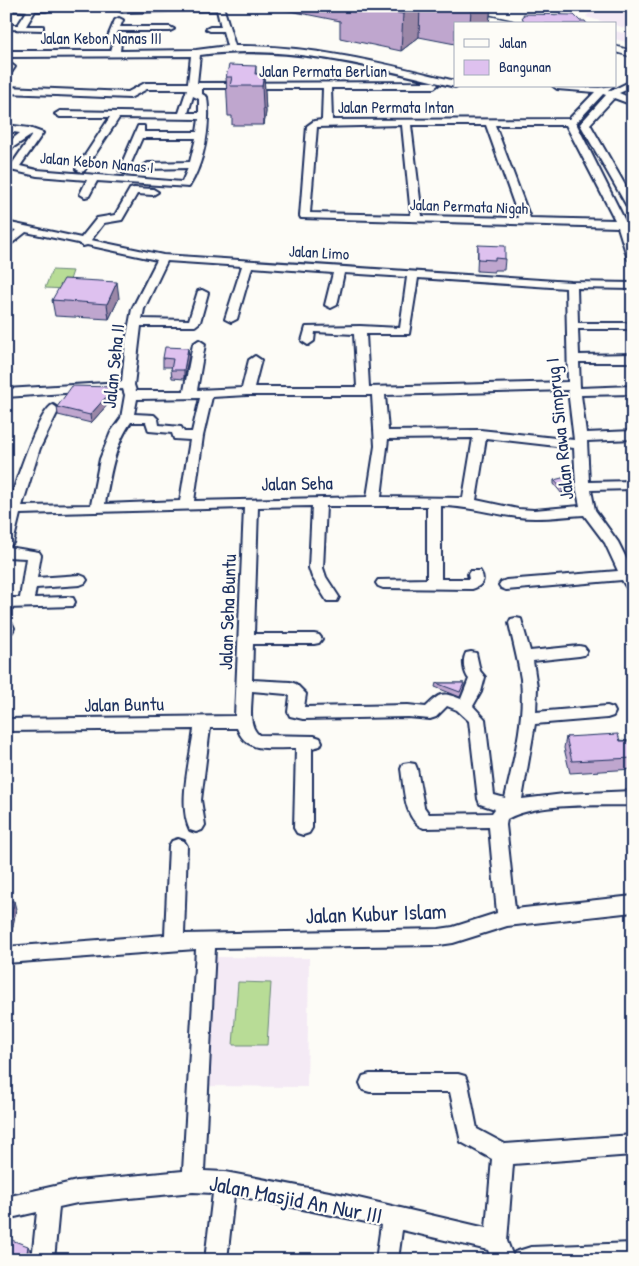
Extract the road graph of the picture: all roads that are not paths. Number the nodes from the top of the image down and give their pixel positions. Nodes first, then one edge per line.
1 (429, 6) edge
2 (471, 7) edge
3 (6, 8) edge
4 (122, 8) edge
5 (184, 8) edge
6 (32, 9) junction
7 (46, 9) dead end
8 (149, 11) edge
9 (184, 20) dead end
10 (515, 21) edge
11 (6, 27) edge
12 (20, 28) junction
13 (40, 28) dead end
14 (116, 29) junction
15 (170, 29) dead end
16 (226, 29) junction
17 (210, 30) dead end
18 (616, 40) edge
19 (633, 45) edge
20 (232, 49) junction
21 (616, 49) edge
22 (115, 53) junction
23 (196, 53) junction
24 (6, 54) edge
25 (633, 54) edge
26 (616, 55) edge
27 (633, 59) edge
28 (348, 67) junction
29 (633, 72) edge
30 (616, 81) edge
31 (633, 83) edge
32 (199, 85) junction
33 (327, 85) junction
34 (345, 85) junction
35 (454, 85) edge
36 (454, 85) edge
37 (591, 88) edge
38 (616, 88) edge
39 (6, 90) edge
40 (608, 90) edge
41 (633, 102) edge
42 (60, 114) dead end
43 (116, 114) junction
44 (147, 115) junction
45 (183, 115) junction
46 (204, 116) junction
47 (327, 122) junction
48 (406, 122) junction
49 (488, 122) junction
50 (571, 122) junction
51 (6, 128) edge
52 (28, 131) junction
53 (138, 135) junction
54 (200, 135) junction
55 (6, 149) edge
56 (194, 165) junction
57 (148, 166) dead end
58 (10, 167) edge
59 (81, 169) dead end
60 (124, 170) dead end
61 (93, 178) junction
62 (85, 194) dead end
63 (175, 194) dead end
64 (633, 208) edge
65 (305, 216) joint
66 (417, 219) junction
67 (526, 222) junction
68 (628, 224) edge
69 (6, 225) edge
70 (24, 230) junction
71 (83, 243) junction
72 (7, 244) edge
73 (163, 258) junction
74 (633, 259) edge
75 (248, 264) junction
76 (339, 269) junction
77 (413, 274) junction
78 (571, 285) junction
79 (633, 286) edge
80 (202, 293) dead end
81 (331, 305) dead end
82 (231, 318) dead end
83 (135, 322) junction
84 (572, 326) junction
85 (633, 326) edge
86 (360, 329) junction
87 (308, 341) dead end
88 (199, 344) dead end
89 (572, 358) junction
90 (633, 358) edge
91 (255, 360) dead end
92 (574, 389) junction
93 (129, 390) junction
94 (633, 390) edge
95 (247, 391) junction
96 (363, 391) junction
97 (378, 391) junction
98 (6, 392) edge
99 (190, 394) junction
100 (207, 394) junction
101 (53, 410) dead end
102 (127, 418) junction
103 (480, 434) junction
104 (383, 435) junction
105 (197, 436) junction
106 (633, 436) edge
107 (580, 441) junction
108 (633, 485) edge
109 (583, 486) junction
110 (374, 501) junction
111 (434, 501) junction
112 (319, 502) junction
113 (251, 503) junction
114 (469, 503) junction
115 (186, 506) junction
116 (97, 508) junction
117 (10, 510) edge
118 (588, 510) junction
119 (6, 543) edge
120 (6, 551) edge
121 (475, 574) dead end
122 (80, 580) dead end
123 (630, 581) edge
124 (30, 582) junction
125 (383, 583) dead end
126 (434, 584) junction
127 (506, 585) dead end
128 (332, 597) dead end
129 (68, 602) dead end
130 (6, 603) edge
131 (26, 603) junction
132 (516, 623) dead end
133 (246, 639) junction
134 (314, 640) dead end
135 (579, 651) dead end
136 (471, 657) dead end
137 (523, 657) junction
138 (244, 685) junction
139 (465, 707) junction
140 (606, 712) dead end
141 (527, 719) junction
142 (243, 722) junction
143 (203, 723) junction
144 (6, 726) edge
145 (409, 769) dead end
146 (633, 798) edge
147 (506, 813) junction
148 (196, 824) dead end
149 (303, 828) dead end
150 (178, 846) dead end
151 (633, 904) edge
152 (508, 918) junction
153 (206, 940) junction
154 (174, 943) junction
155 (6, 955) edge
156 (370, 1083) dead end
157 (633, 1145) edge
158 (503, 1154) junction
159 (193, 1181) junction
160 (225, 1182) junction
161 (50, 1198) junction
162 (6, 1208) edge
163 (393, 1217) junction
164 (500, 1250) edge
165 (633, 1254) edge
166 (43, 1260) edge
167 (216, 1260) edge
168 (387, 1260) edge
169 (523, 1260) edge

1 - 10 main road
2 - 10 main road
3 - 6 street
4 - 8 street
4 - 14 street
5 - 8 street
5 - 9 street
5 - 16 street
6 - 7 street
6 - 12 street
11 - 12 street
12 - 13 street
14 - 15 street
14 - 22 street
16 - 17 street
16 - 20 street
18 - 19 main road
20 - 23 street, Jalan Kebon Nanas III
20 - 28 street, Jalan Kebon Nanas III
21 - 25 main road
22 - 23 street, Jalan Kebon Nanas III
22 - 24 street, Jalan Kebon Nanas III
23 - 32 street
26 - 27 main road
28 - 34 street
28 - 35 street, Jalan Kebon Nanas III
29 - 30 street
31 - 38 street
32 - 33 street, Jalan Permata Berlian
32 - 39 street, Jalan Permata Berlian
32 - 45 street
32 - 46 street
33 - 34 street, Jalan Permata Berlian
33 - 47 street
34 - 36 street, Jalan Permata Berlian
37 - 40 street
40 - 41 street
40 - 50 street
40 - 64 street
42 - 43 street
43 - 44 street
43 - 59 street
44 - 45 street
44 - 53 street
45 - 46 street
46 - 54 street
47 - 48 street, Jalan Permata Intan
47 - 65 street, Jalan Permata Intan
48 - 49 street, Jalan Permata Intan
48 - 66 street
49 - 50 street, Jalan Permata Intan
49 - 67 street
50 - 68 street
51 - 52 street
52 - 55 street
52 - 58 street
53 - 54 street
53 - 60 street
54 - 56 street
56 - 57 street
56 - 61 street, Jalan Kebon Nanas I
58 - 61 street, Jalan Kebon Nanas I
61 - 62 street
63 - 71 street
65 - 66 street, Jalan Permata Nigah
66 - 67 street, Jalan Permata Nigah
67 - 68 street, Jalan Permata Nigah
68 - 74 street
69 - 70 street, Jalan Limo
70 - 71 street, Jalan Limo
70 - 72 street
71 - 73 street, Jalan Limo
73 - 75 street, Jalan Limo
73 - 83 street, Jalan Seha II
75 - 76 street, Jalan Limo
75 - 82 street
76 - 77 street, Jalan Limo
76 - 81 street
77 - 78 street, Jalan Limo
77 - 86 street
78 - 79 street, Jalan Limo
78 - 84 street, Jalan Rawa Simprug I
80 - 83 street
83 - 93 street, Jalan Seha II
84 - 85 street
84 - 89 street, Jalan Rawa Simprug I
86 - 87 street
86 - 96 street
88 - 99 street
89 - 90 street
89 - 92 street, Jalan Rawa Simprug I
91 - 95 street
92 - 94 street
92 - 97 street
92 - 107 street, Jalan Rawa Simprug I
93 - 98 street
93 - 99 street
93 - 102 street, Jalan Seha II
95 - 96 street
95 - 100 street
96 - 97 street
97 - 104 street
99 - 100 street
100 - 105 street
101 - 117 street
102 - 105 street
102 - 116 street, Jalan Seha II
103 - 104 street
103 - 107 street
103 - 114 street
104 - 110 street
105 - 115 street
106 - 107 street
107 - 109 street, Jalan Rawa Simprug I
108 - 109 street
109 - 118 street, Jalan Rawa Simprug I
110 - 111 street, Jalan Seha
110 - 112 street, Jalan Seha
111 - 114 street, Jalan Seha
111 - 126 street
112 - 113 street, Jalan Seha
112 - 128 street
113 - 115 street, Jalan Seha
113 - 133 street, Jalan Seha Buntu
114 - 118 street, Jalan Seha
115 - 116 street, Jalan Seha
116 - 117 street, Jalan Seha
117 - 119 street
118 - 123 street, Jalan Rawa Simprug I
120 - 124 street
121 - 126 street
122 - 124 street
123 - 127 street
124 - 131 street
125 - 126 street
129 - 131 street
130 - 131 street
132 - 137 street
133 - 134 street
133 - 138 street, Jalan Seha Buntu
135 - 137 street
136 - 139 street
137 - 141 street
138 - 139 street
138 - 142 street, Jalan Seha Buntu
139 - 147 street
140 - 141 street
141 - 147 street
142 - 143 street, Jalan Buntu
142 - 149 street
143 - 144 street, Jalan Buntu
143 - 148 street
145 - 147 street
146 - 147 street
147 - 152 street
150 - 154 street
151 - 152 street, Jalan Kubur Islam
152 - 153 street, Jalan Kubur Islam
153 - 154 street, Jalan Kubur Islam
153 - 159 street
154 - 155 street, Jalan Kubur Islam
156 - 158 street
157 - 158 street
158 - 164 street
159 - 160 street, Jalan Masjid An Nur III
159 - 161 street, Jalan Masjid An Nur III
160 - 163 street, Jalan Masjid An Nur III
160 - 167 street
161 - 162 street, Jalan Masjid An Nur III
161 - 166 street
163 - 164 street, Jalan Masjid An Nur III
163 - 168 street
165 - 169 street

